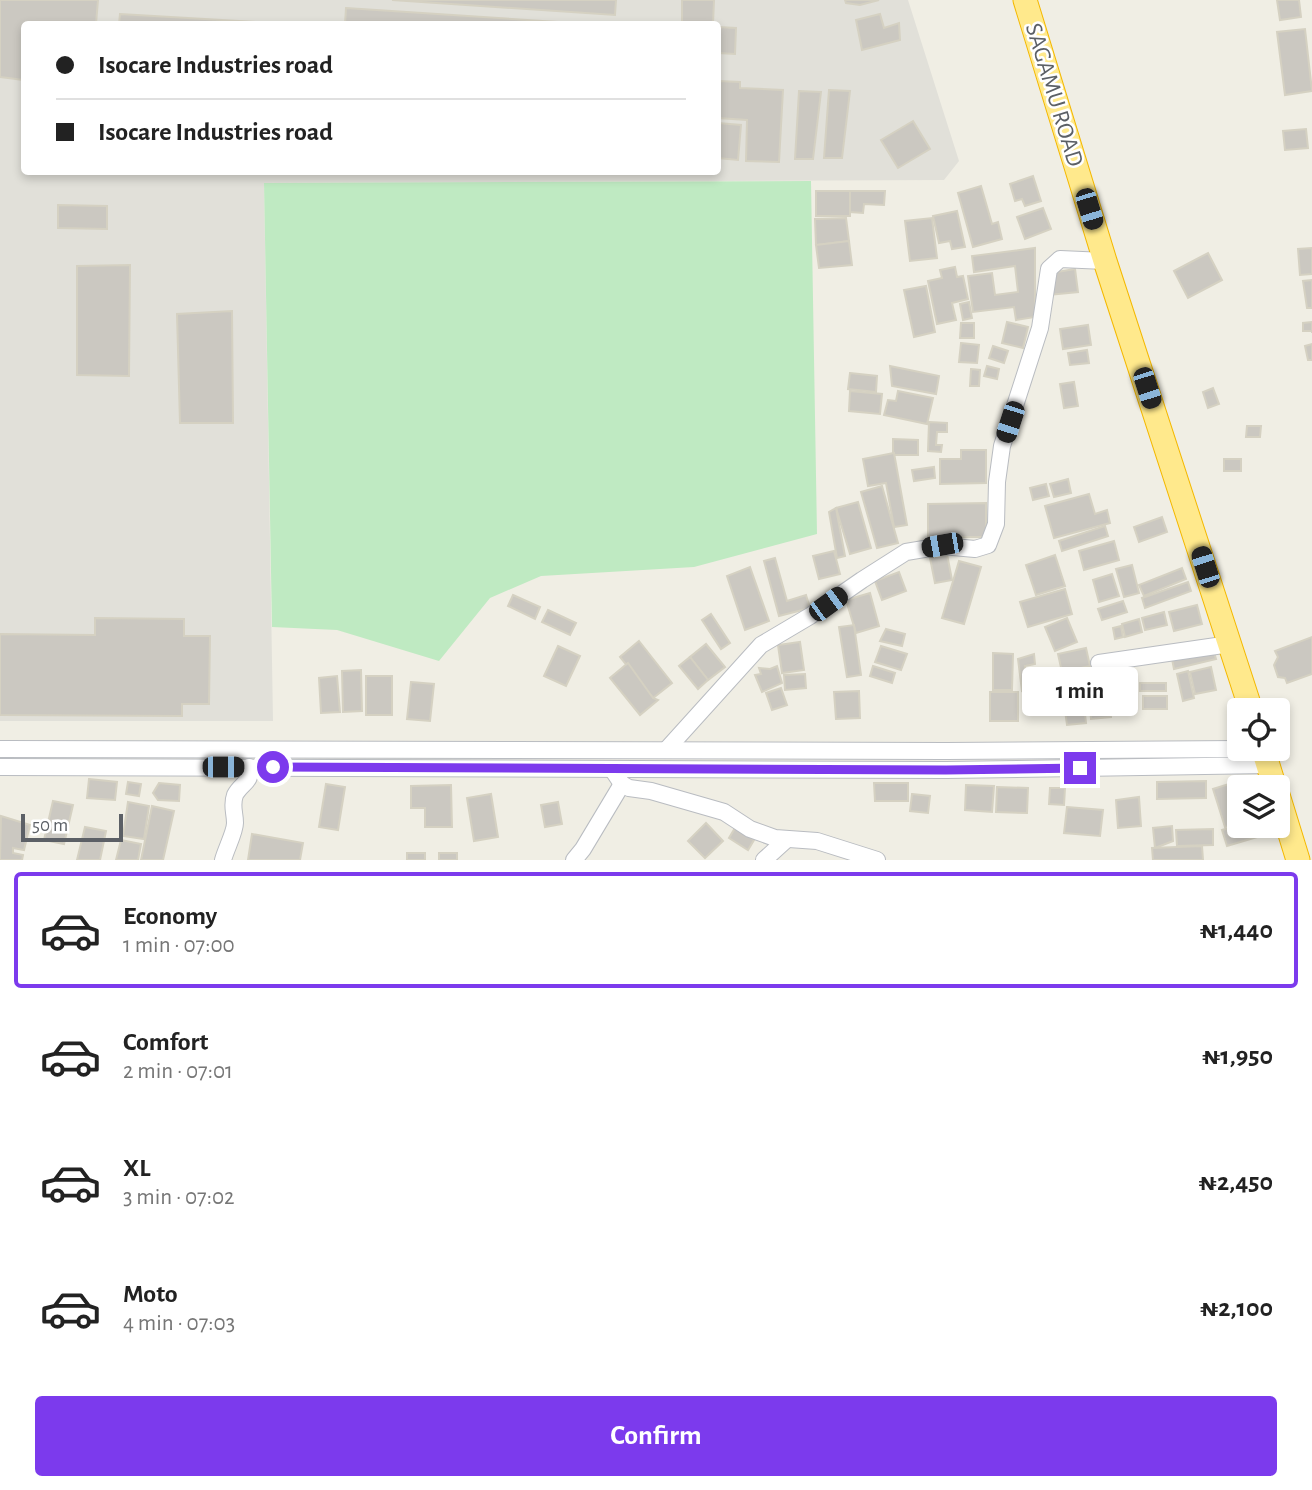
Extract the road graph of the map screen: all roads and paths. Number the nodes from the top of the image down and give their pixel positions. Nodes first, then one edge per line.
1 (1025, 0) edge
2 (1105, 261) junction
3 (1230, 644) junction
4 (1099, 663) dead end
5 (1247, 698) edge
6 (0, 748) edge
7 (296, 748) junction
8 (667, 749) junction
9 (1227, 749) edge
10 (946, 751) junction
11 (1227, 759) edge
12 (0, 766) edge
13 (249, 767) junction
14 (297, 767) junction
15 (612, 769) junction
16 (946, 770) junction
17 (622, 784) junction
18 (1290, 834) edge
19 (786, 838) junction
20 (860, 853) edge
21 (223, 860) edge
22 (573, 860) edge
23 (764, 860) edge
24 (877, 860) edge
25 (1298, 860) edge

1 - 2 highway, SAGAMU ROAD
2 - 3 highway, SAGAMU ROAD
2 - 8 street
3 - 4 street
3 - 5 highway, SAGAMU ROAD
6 - 7 street
7 - 8 street
7 - 14 street
8 - 10 street
9 - 10 street
10 - 16 street
11 - 16 street
12 - 13 street
13 - 14 street
13 - 21 street
14 - 15 street
15 - 16 street
15 - 17 street
17 - 19 street
17 - 22 street
18 - 25 highway
19 - 20 street
19 - 23 street
20 - 24 street

